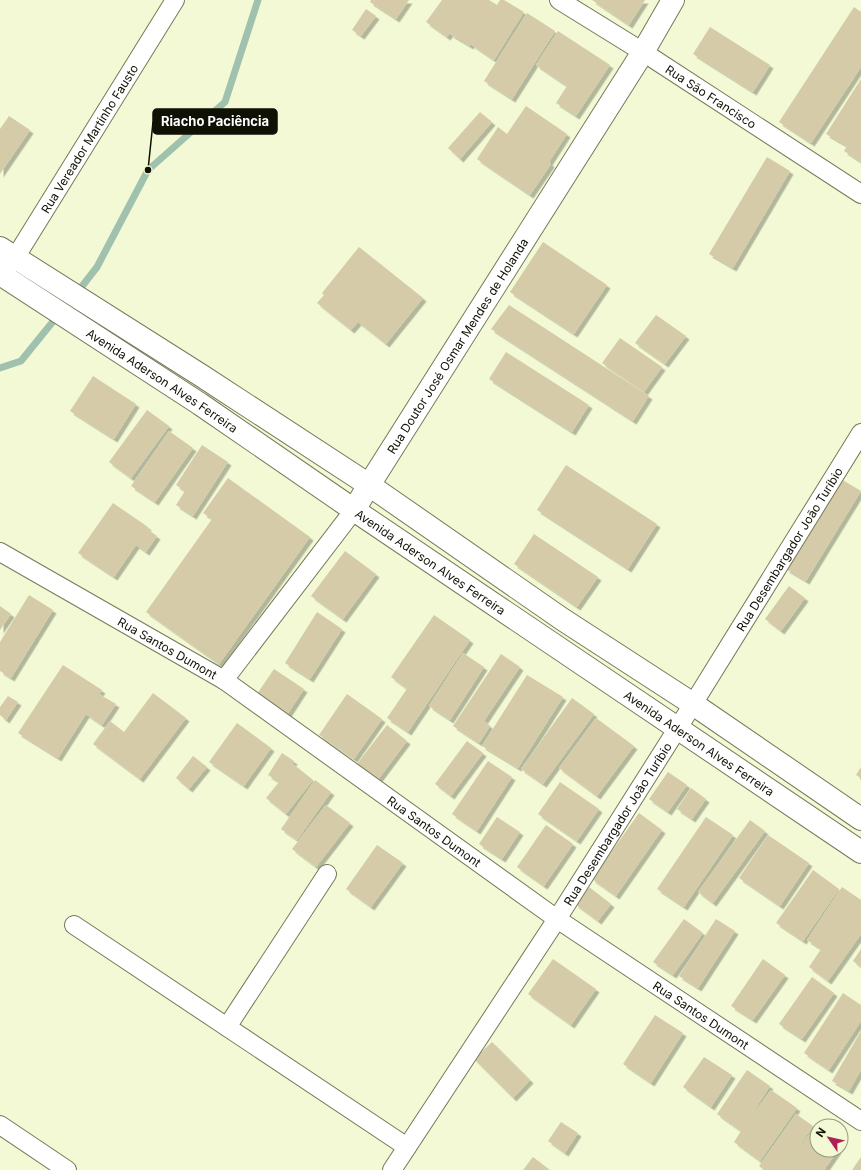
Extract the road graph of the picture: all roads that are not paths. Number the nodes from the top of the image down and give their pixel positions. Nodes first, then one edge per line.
1 (175, 0) edge
2 (559, 0) edge
3 (674, 0) edge
4 (643, 52) junction
5 (861, 194) edge
6 (7, 253) edge
7 (0, 274) edge
8 (861, 433) edge
9 (369, 485) junction
10 (354, 510) junction
11 (0, 552) edge
12 (224, 680) junction
13 (693, 704) junction
14 (678, 727) junction
15 (861, 819) edge
16 (861, 852) edge
17 (327, 874) dead end
18 (557, 919) junction
19 (74, 925) dead end
20 (227, 1026) junction
21 (861, 1121) edge
22 (0, 1125) edge
23 (407, 1147) junction
24 (67, 1170) edge
25 (392, 1170) edge

1 - 6 street, Rua Vereador Martinho Fausto
2 - 4 street, Rua São Francisco
3 - 4 main road, Rua Doutor José Osmar Mendes de Holanda
4 - 5 street, Rua São Francisco
4 - 9 main road, Rua Doutor José Osmar Mendes de Holanda
6 - 7 street, Rua Vereador Martinho Fausto
6 - 9 main road, Avenida Aderson Alves Ferreira
7 - 10 main road, Avenida Aderson Alves Ferreira
8 - 13 street, Rua Desembargador João Turíbio
9 - 10 main road, Rua Doutor José Osmar Mendes de Holanda
9 - 13 main road, Avenida Aderson Alves Ferreira
10 - 12 street, Rua Doutor José Osmar Mendes de Holanda
10 - 14 main road, Avenida Aderson Alves Ferreira
11 - 12 street, Rua Santos Dumont
12 - 18 street, Rua Santos Dumont
13 - 14 street, Rua Desembargador João Turíbio
13 - 15 main road, Avenida Aderson Alves Ferreira
14 - 16 main road, Avenida Aderson Alves Ferreira
14 - 18 street, Rua Desembargador João Turíbio
17 - 20 street
18 - 21 street, Rua Santos Dumont
18 - 23 street, Rua Desembargador João Turíbio
19 - 20 street
20 - 23 street
22 - 24 street
23 - 25 street, Rua Desembargador João Turíbio

